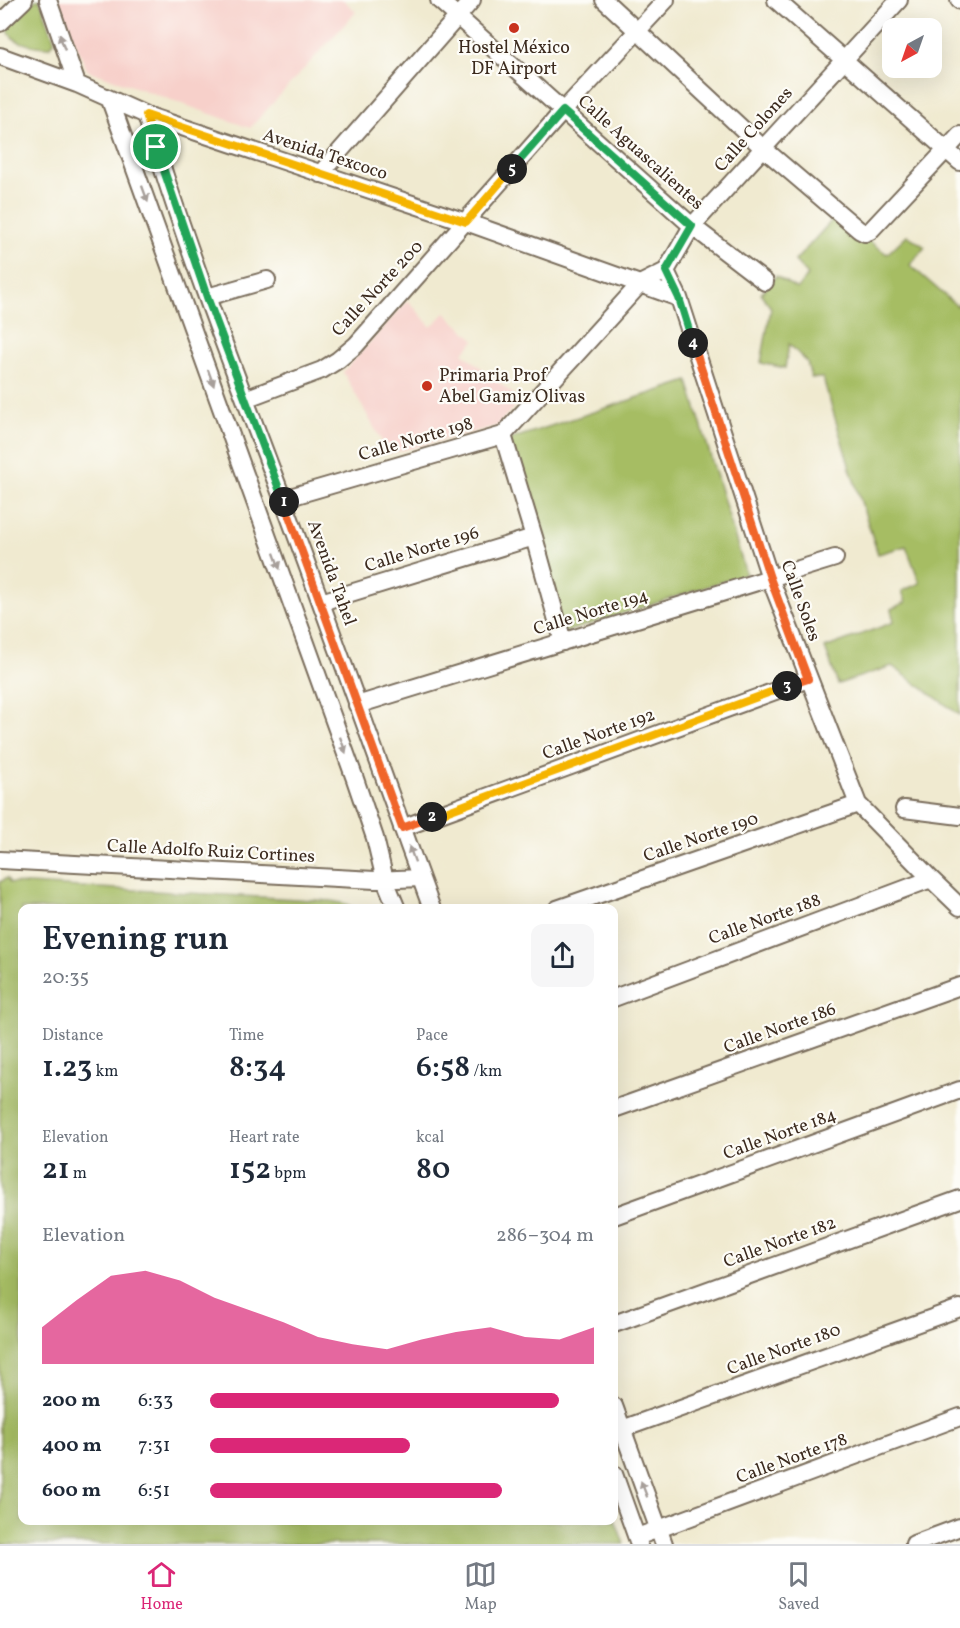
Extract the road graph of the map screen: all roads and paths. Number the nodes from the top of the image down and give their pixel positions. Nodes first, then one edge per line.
1 (23, 0) edge
2 (48, 0) edge
3 (439, 0) edge
4 (472, 0) edge
5 (604, 0) edge
6 (666, 0) edge
7 (776, 0) edge
8 (899, 0) edge
9 (0, 10) edge
10 (458, 16) junction
11 (0, 23) edge
12 (638, 31) junction
13 (0, 56) edge
14 (844, 59) junction
15 (77, 84) junction
16 (110, 100) junction
17 (563, 111) junction
18 (146, 115) junction
19 (960, 135) edge
20 (764, 149) junction
21 (946, 149) junction
22 (960, 162) edge
23 (320, 174) junction
24 (466, 222) junction
25 (692, 226) junction
26 (666, 271) junction
27 (267, 280) dead end
28 (765, 282) dead end
29 (640, 284) junction
30 (207, 297) junction
31 (679, 298) junction
32 (245, 399) junction
33 (504, 435) junction
34 (283, 499) junction
35 (534, 537) junction
36 (835, 558) dead end
37 (770, 578) junction
38 (321, 602) junction
39 (562, 642) junction
40 (808, 679) junction
41 (357, 705) junction
42 (858, 804) junction
43 (904, 808) dead end
44 (960, 816) edge
45 (402, 828) junction
46 (0, 860) edge
47 (420, 878) junction
48 (931, 879) junction
49 (385, 880) junction
50 (395, 904) edge
51 (430, 904) edge
52 (570, 904) edge
53 (960, 907) edge
54 (960, 986) edge
55 (618, 996) edge
56 (960, 1090) edge
57 (618, 1108) edge
58 (960, 1199) edge
59 (618, 1215) edge
60 (960, 1308) edge
61 (618, 1323) edge
62 (960, 1417) edge
63 (618, 1418) edge
64 (622, 1430) junction
65 (618, 1485) edge
66 (960, 1527) edge
67 (662, 1537) edge
68 (638, 1541) edge
69 (914, 1544) edge

1 - 9 street
1 - 11 street
15 -> 2 street
3 - 10 street, Calle Aguascalientes
4 - 10 street
5 - 12 street
6 - 12 street, Calle Norte 200
7 - 14 street
8 - 14 street, Calle Colones
10 - 17 street, Calle Aguascalientes
10 - 23 street
12 - 17 street, Calle Norte 200
12 - 20 street
13 - 15 street, Avenida Texcoco
14 - 20 street, Calle Colones
14 - 21 street
15 - 16 street, Avenida Texcoco
16 - 18 street, Avenida Texcoco
16 -> 49 street
17 - 24 street, Calle Norte 200
17 - 25 street, Calle Aguascalientes
18 - 23 street, Avenida Texcoco
18 - 30 street, Avenida Tahel
19 - 21 street
20 - 21 street
20 - 25 street, Calle Colones
21 - 22 street
23 - 24 street, Avenida Texcoco
24 - 29 street, Avenida Texcoco
24 - 32 street, Calle Norte 200
25 - 26 street, Calle Colones
25 - 28 street, Calle Aguascalientes
26 - 29 street
26 - 31 street, Calle Soles
27 - 30 street
29 - 31 street, Avenida Texcoco
29 - 33 street
30 - 32 street, Avenida Tahel
31 - 37 street, Calle Soles
32 - 34 street, Avenida Tahel
33 - 34 street, Calle Norte 198
33 - 35 street
34 - 38 street, Avenida Tahel
35 - 38 street, Calle Norte 196
35 - 39 street
36 - 37 street, Calle Norte 194
37 - 39 street, Calle Norte 194
37 - 40 street, Calle Soles
38 - 41 street, Avenida Tahel
39 - 41 street, Calle Norte 194
40 - 42 street, Calle Soles
40 - 45 street, Calle Norte 192
41 - 45 street, Avenida Tahel
42 - 48 street, Calle Soles
42 - 52 street, Calle Norte 190
43 - 44 street
47 -> 45 street, Avenida Tahel
46 - 49 street, Calle Adolfo Ruiz Cortines
47 - 49 street, Calle Adolfo Ruiz Cortines
47 - 51 street, Avenida Tahel
48 - 53 street, Calle Soles
48 - 55 street, Calle Norte 188
49 - 50 street
54 - 57 street, Calle Norte 186
56 - 59 street, Calle Norte 184
58 - 61 street, Calle Norte 182
60 - 64 street, Calle Norte 180
62 - 67 street, Calle Norte 178
63 - 64 street
67 -> 64 street
65 - 68 street
66 - 69 street
67 - 68 street, Calle Norte 178

